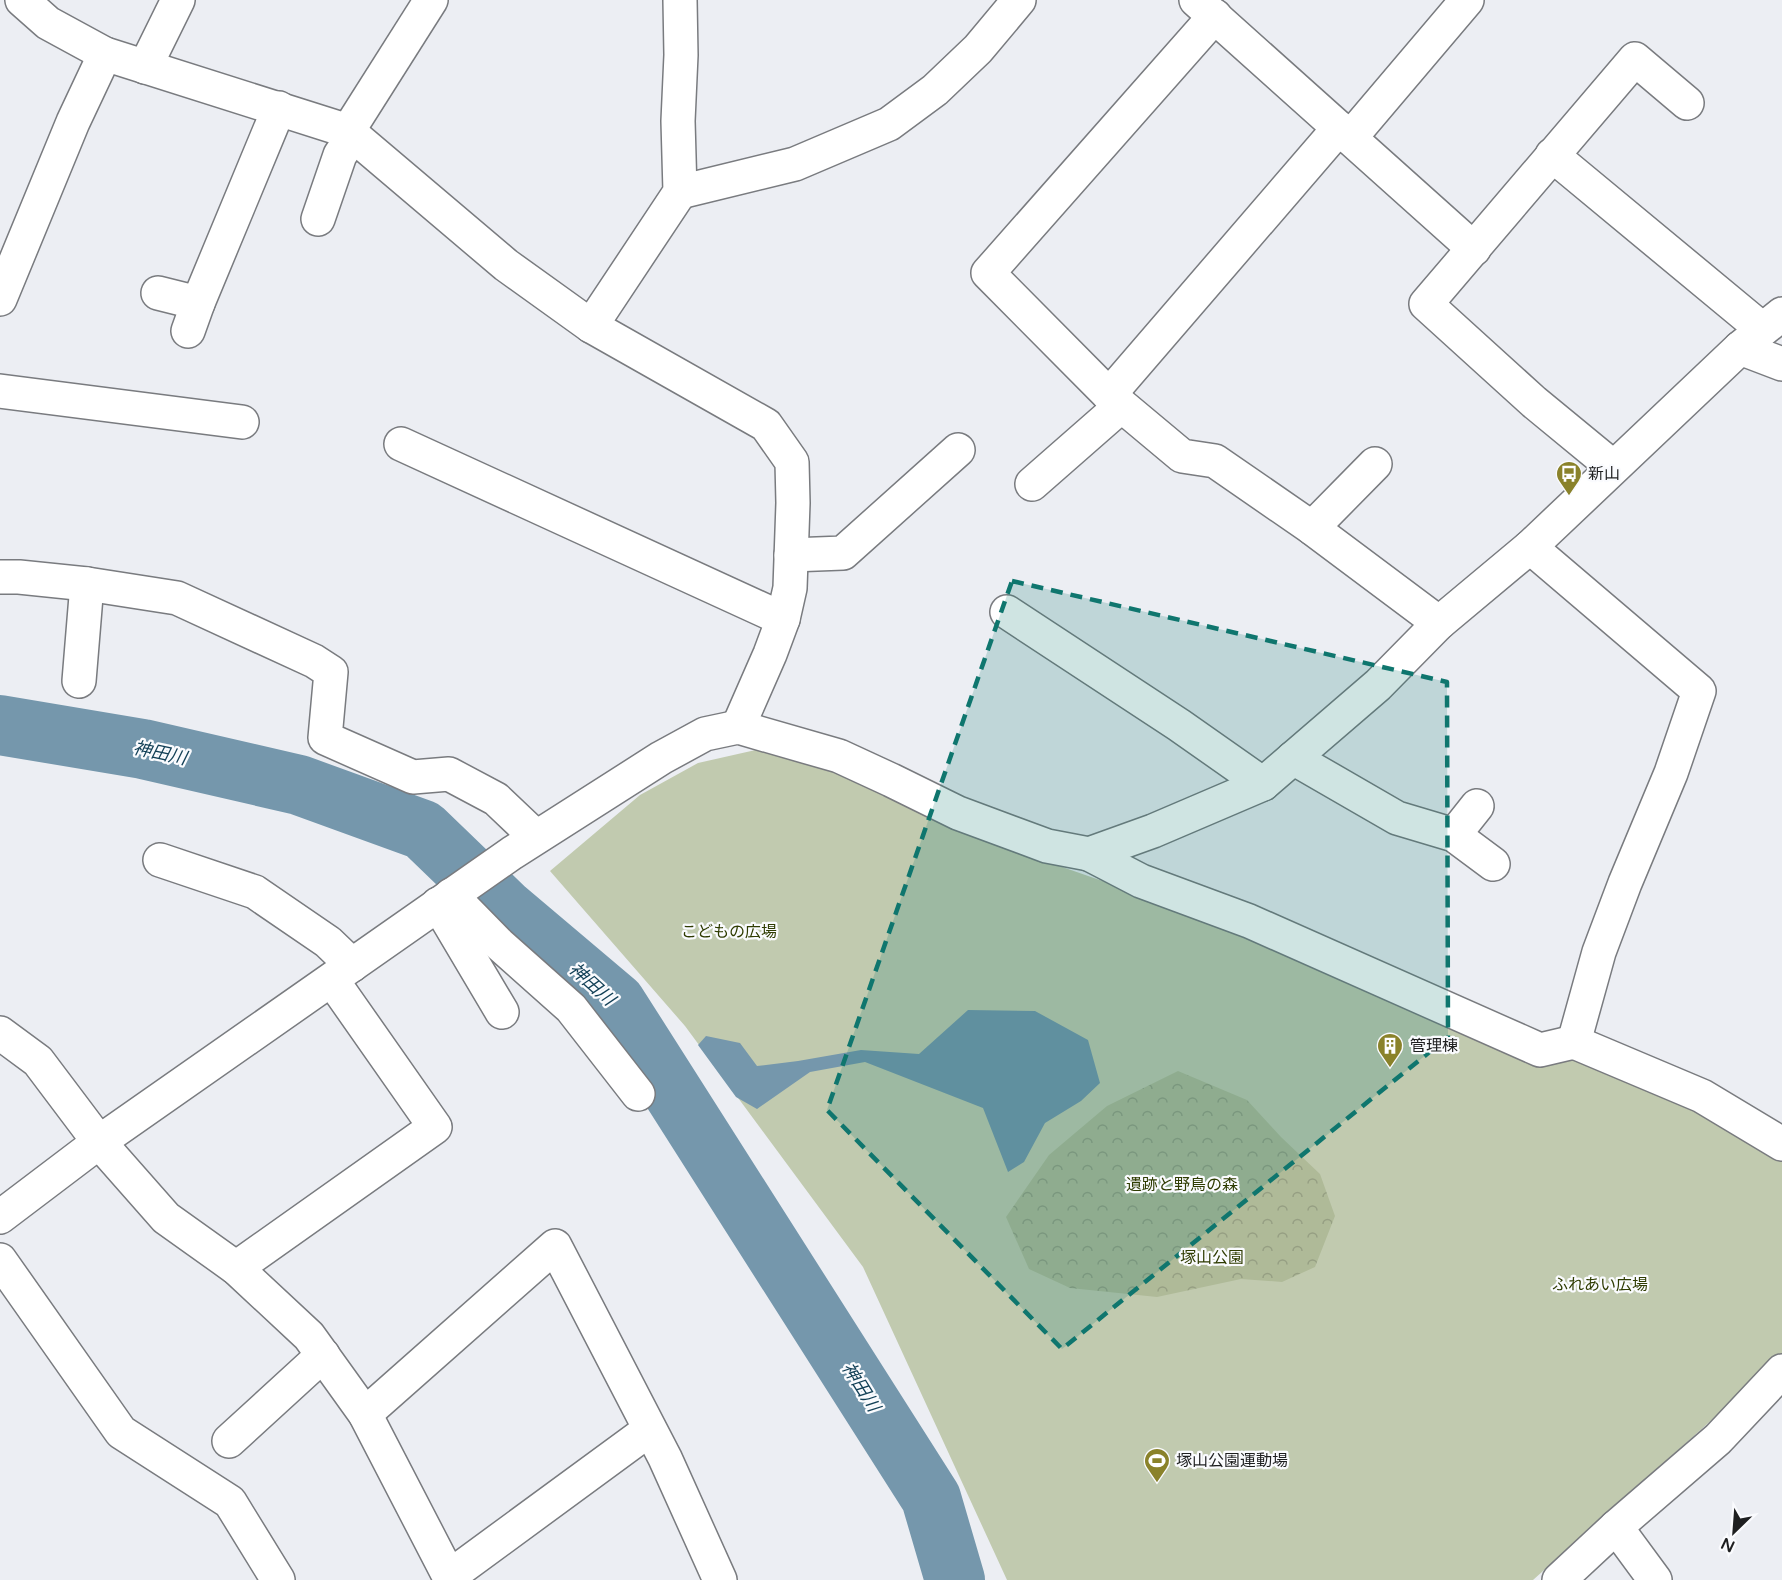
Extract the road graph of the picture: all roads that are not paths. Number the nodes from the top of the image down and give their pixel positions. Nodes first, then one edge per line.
1 (22, 0) edge
2 (178, 0) edge
3 (431, 0) edge
4 (680, 0) edge
5 (1019, 0) edge
6 (1467, 0) edge
7 (1205, 8) edge
8 (105, 54) junction
9 (146, 67) junction
10 (1687, 103) dead end
11 (279, 108) junction
12 (351, 133) junction
13 (1344, 133) junction
14 (1552, 155) junction
15 (680, 192) junction
16 (318, 219) dead end
17 (1474, 249) junction
18 (158, 293) dead end
19 (0, 299) edge
20 (591, 326) junction
21 (1762, 330) edge
22 (1782, 364) edge
23 (0, 391) edge
24 (1115, 400) junction
25 (242, 422) dead end
26 (401, 444) dead end
27 (958, 450) dead end
28 (1375, 464) dead end
29 (1613, 467) junction
30 (1032, 484) dead end
31 (1312, 528) junction
32 (1530, 547) junction
33 (790, 555) junction
34 (0, 577) edge
35 (87, 584) junction
36 (1007, 612) dead end
37 (783, 619) junction
38 (1440, 623) junction
39 (79, 681) dead end
40 (738, 727) junction
41 (1293, 758) junction
42 (1263, 784) junction
43 (1477, 806) dead end
44 (1454, 835) junction
45 (536, 837) junction
46 (1089, 854) junction
47 (160, 860) dead end
48 (1493, 864) dead end
49 (449, 897) junction
50 (342, 972) junction
51 (502, 1012) dead end
52 (0, 1033) edge
53 (1574, 1042) junction
54 (638, 1094) dead end
55 (99, 1142) junction
56 (1782, 1144) edge
57 (0, 1217) edge
58 (0, 1260) edge
59 (236, 1268) junction
60 (323, 1355) junction
61 (1782, 1371) edge
62 (365, 1414) junction
63 (649, 1430) junction
64 (229, 1441) dead end
65 (1616, 1527) junction
66 (451, 1578) edge
67 (278, 1580) edge
68 (720, 1580) edge
69 (1559, 1580) edge
70 (1654, 1580) edge

1 - 8 street
2 - 9 street
3 - 12 street
4 - 15 street
5 - 15 street
6 - 13 street
7 - 13 street
7 - 24 street
8 - 9 street
8 - 19 street
9 - 11 street
10 - 14 street
11 - 12 street
11 - 18 street
12 - 16 street
12 - 20 street
13 - 17 street
13 - 24 street
14 - 17 street
14 - 21 street
15 - 20 street
17 - 29 street
20 - 33 street
21 - 22 street
21 - 29 street
23 - 25 street
24 - 30 street
24 - 31 street
26 - 37 street
27 - 33 street
28 - 31 street
29 - 32 street
31 - 38 street
32 - 38 street
32 - 53 street
33 - 37 street
34 - 35 street
35 - 39 street
35 - 45 street
36 - 42 street
37 - 40 street
38 - 41 street
40 - 45 street
40 - 46 street
41 - 42 street
41 - 44 street
42 - 46 street
43 - 44 street
44 - 48 street
45 - 49 street
46 - 53 street
47 - 50 street
49 - 50 street
49 - 51 street
49 - 54 street
50 - 55 street
50 - 59 street
52 - 55 street
53 - 56 street
55 - 57 street
55 - 59 street
58 - 67 street
59 - 60 street
60 - 62 street
60 - 64 street
61 - 65 street
62 - 63 street
62 - 66 street
63 - 66 street
63 - 68 street
65 - 69 street
65 - 70 street

